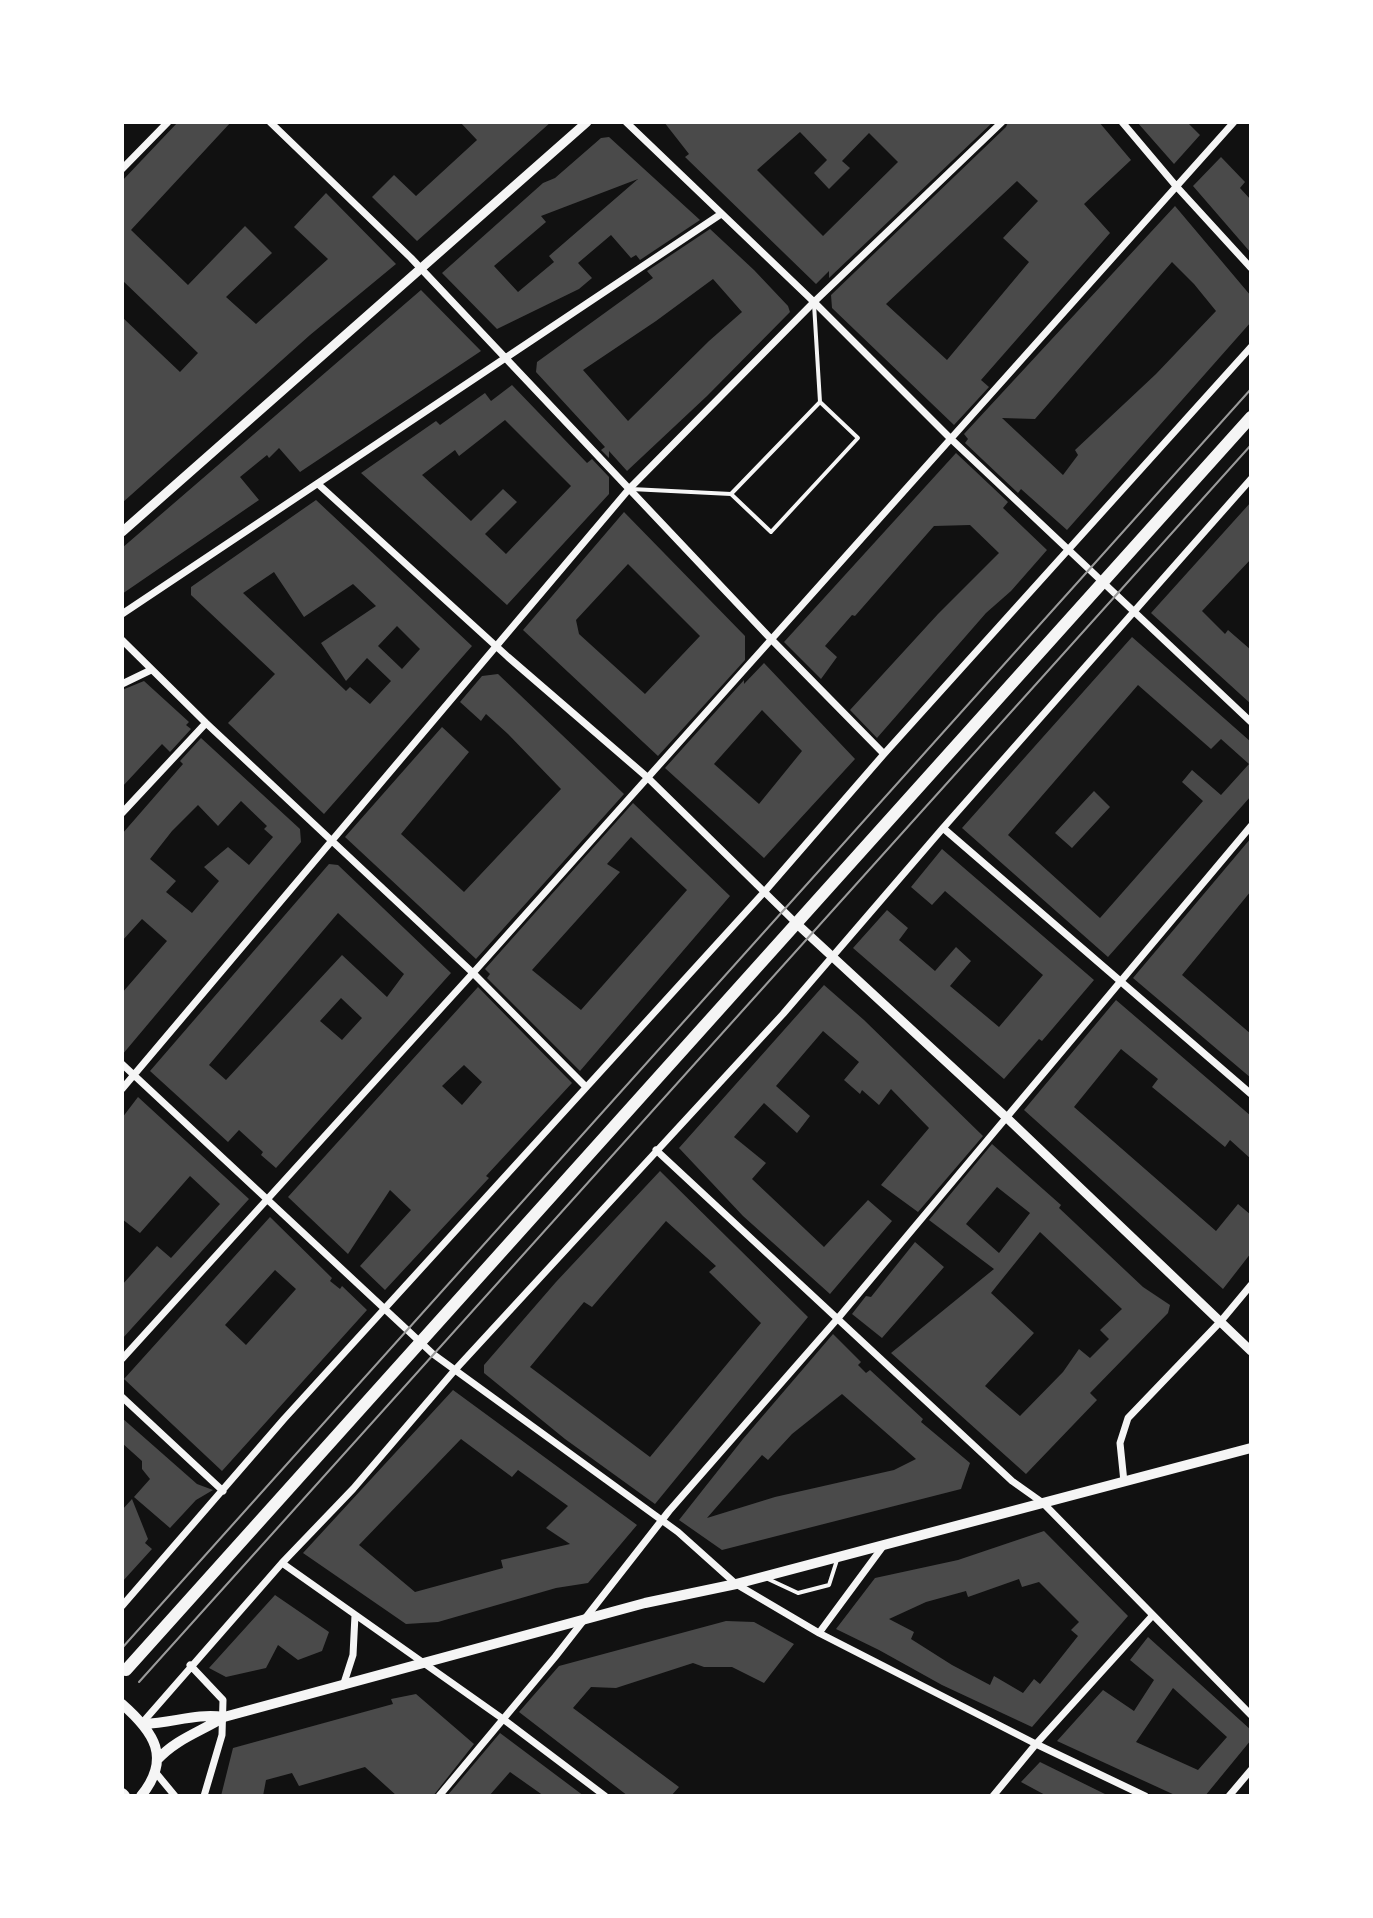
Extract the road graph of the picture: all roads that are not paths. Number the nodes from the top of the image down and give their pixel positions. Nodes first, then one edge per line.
1 (168, 122) edge
2 (270, 122) edge
3 (587, 122) edge
4 (626, 122) edge
5 (1002, 122) edge
6 (1122, 122) edge
7 (1234, 122) edge
8 (122, 169) edge
9 (1176, 186) junction
10 (721, 214) junction
11 (1251, 268) edge
12 (421, 269) junction
13 (814, 302) junction
14 (1251, 347) edge
15 (505, 357) junction
16 (820, 402) junction
17 (1251, 417) edge
18 (950, 438) junction
19 (1251, 479) edge
20 (318, 484) junction
21 (629, 489) junction
22 (731, 494) junction
23 (122, 532) edge
24 (1069, 550) junction
25 (1101, 583) junction
26 (122, 614) edge
27 (1134, 614) junction
28 (770, 638) junction
29 (122, 640) edge
30 (496, 646) junction
31 (151, 670) junction
32 (122, 684) edge
33 (1251, 722) edge
34 (206, 723) junction
35 (884, 754) junction
36 (647, 777) junction
37 (122, 813) edge
38 (1251, 826) edge
39 (943, 828) junction
40 (330, 840) junction
41 (766, 890) junction
42 (797, 924) junction
43 (833, 957) junction
44 (473, 973) junction
45 (1122, 981) junction
46 (122, 1064) edge
47 (133, 1074) junction
48 (586, 1087) junction
49 (122, 1089) edge
50 (1251, 1094) edge
51 (1007, 1118) junction
52 (656, 1150) junction
53 (269, 1198) junction
54 (1251, 1285) edge
55 (385, 1309) junction
56 (839, 1317) junction
57 (1221, 1321) junction
58 (421, 1343) junction
59 (1251, 1351) edge
60 (122, 1359) edge
61 (454, 1371) junction
62 (122, 1397) edge
63 (1251, 1448) edge
64 (1124, 1482) junction
65 (223, 1491) junction
66 (1043, 1503) junction
67 (661, 1521) junction
68 (884, 1545) junction
69 (838, 1558) junction
70 (282, 1563) junction
71 (762, 1577) junction
72 (736, 1584) junction
73 (122, 1606) edge
74 (355, 1615) junction
75 (1153, 1615) junction
76 (584, 1620) junction
77 (819, 1633) junction
78 (423, 1664) junction
79 (190, 1665) junction
80 (126, 1670) dead end
81 (343, 1686) junction
82 (122, 1704) edge
83 (1251, 1715) edge
84 (224, 1717) junction
85 (503, 1719) junction
86 (143, 1723) junction
87 (1036, 1744) junction
88 (157, 1760) junction
89 (1251, 1770) edge
90 (156, 1773) junction
91 (141, 1796) edge
92 (175, 1796) edge
93 (204, 1796) edge
94 (439, 1796) edge
95 (605, 1796) edge
96 (993, 1796) edge
97 (1145, 1796) edge
98 (1229, 1796) edge

1 - 8 street
2 - 12 street
3 - 12 street
4 - 10 street
5 - 13 street
6 - 9 street
7 - 9 street
9 - 11 street
9 - 18 street
10 - 13 street
10 - 15 street
12 - 15 street
12 - 23 street
13 - 16 lane
13 - 18 street
13 - 21 street
14 - 24 street
15 - 20 street
15 - 21 street
16 - 22 lane
16 - 22 lane
17 - 25 main road
18 - 24 street
18 - 28 street
19 - 27 street
20 - 26 street
20 - 30 street
21 - 22 lane
21 - 28 street
21 - 30 street
24 - 25 street
24 - 35 street
25 - 27 street
25 - 42 main road
27 - 33 street
27 - 39 street
28 - 35 street
28 - 36 street
29 - 31 street
30 - 36 street
30 - 40 street
31 - 32 street
31 - 34 street
34 - 37 street
34 - 40 street
35 - 41 street
36 - 41 street
36 - 44 street
38 - 45 street
39 - 43 street
39 - 45 street
40 - 44 street
40 - 47 street
41 - 42 street
41 - 48 street
42 - 43 street
42 - 58 main road
43 - 51 street
43 - 52 street
44 - 48 street
44 - 53 street
45 - 50 street
45 - 51 street
46 - 47 street
47 - 49 street
47 - 53 street
48 - 55 street
51 - 56 street
51 - 57 street
52 - 56 street
52 - 61 street
53 - 55 street
53 - 60 street
54 - 57 street
55 - 58 street
55 - 65 street
56 - 66 street
56 - 67 street
57 - 59 street
57 - 64 street
58 - 61 street
58 - 80 main road
61 - 67 street
61 - 70 street
62 - 65 street
63 - 64 main road
64 - 66 main road
65 - 73 street
66 - 68 main road
66 - 75 street
67 - 72 street
67 - 76 street
68 - 69 main road
68 - 77 street
69 - 71 main road
69 - 71 lane
70 - 74 street
70 - 79 street
71 - 72 main road
72 - 76 main road
72 - 77 street
74 - 78 street
74 - 81 street
75 - 83 street
75 - 87 street
76 - 78 main road
76 - 85 street
77 - 87 street
78 - 81 main road
78 - 85 street
79 - 84 street
79 - 86 street
81 - 84 main road
82 - 86 main road
84 - 86 main road
84 - 88 main road
84 - 93 street
85 - 94 street
85 - 95 street
86 - 88 main road
87 - 96 street
87 - 97 street
88 - 90 main road
89 - 98 street
90 - 91 main road
90 - 92 street

